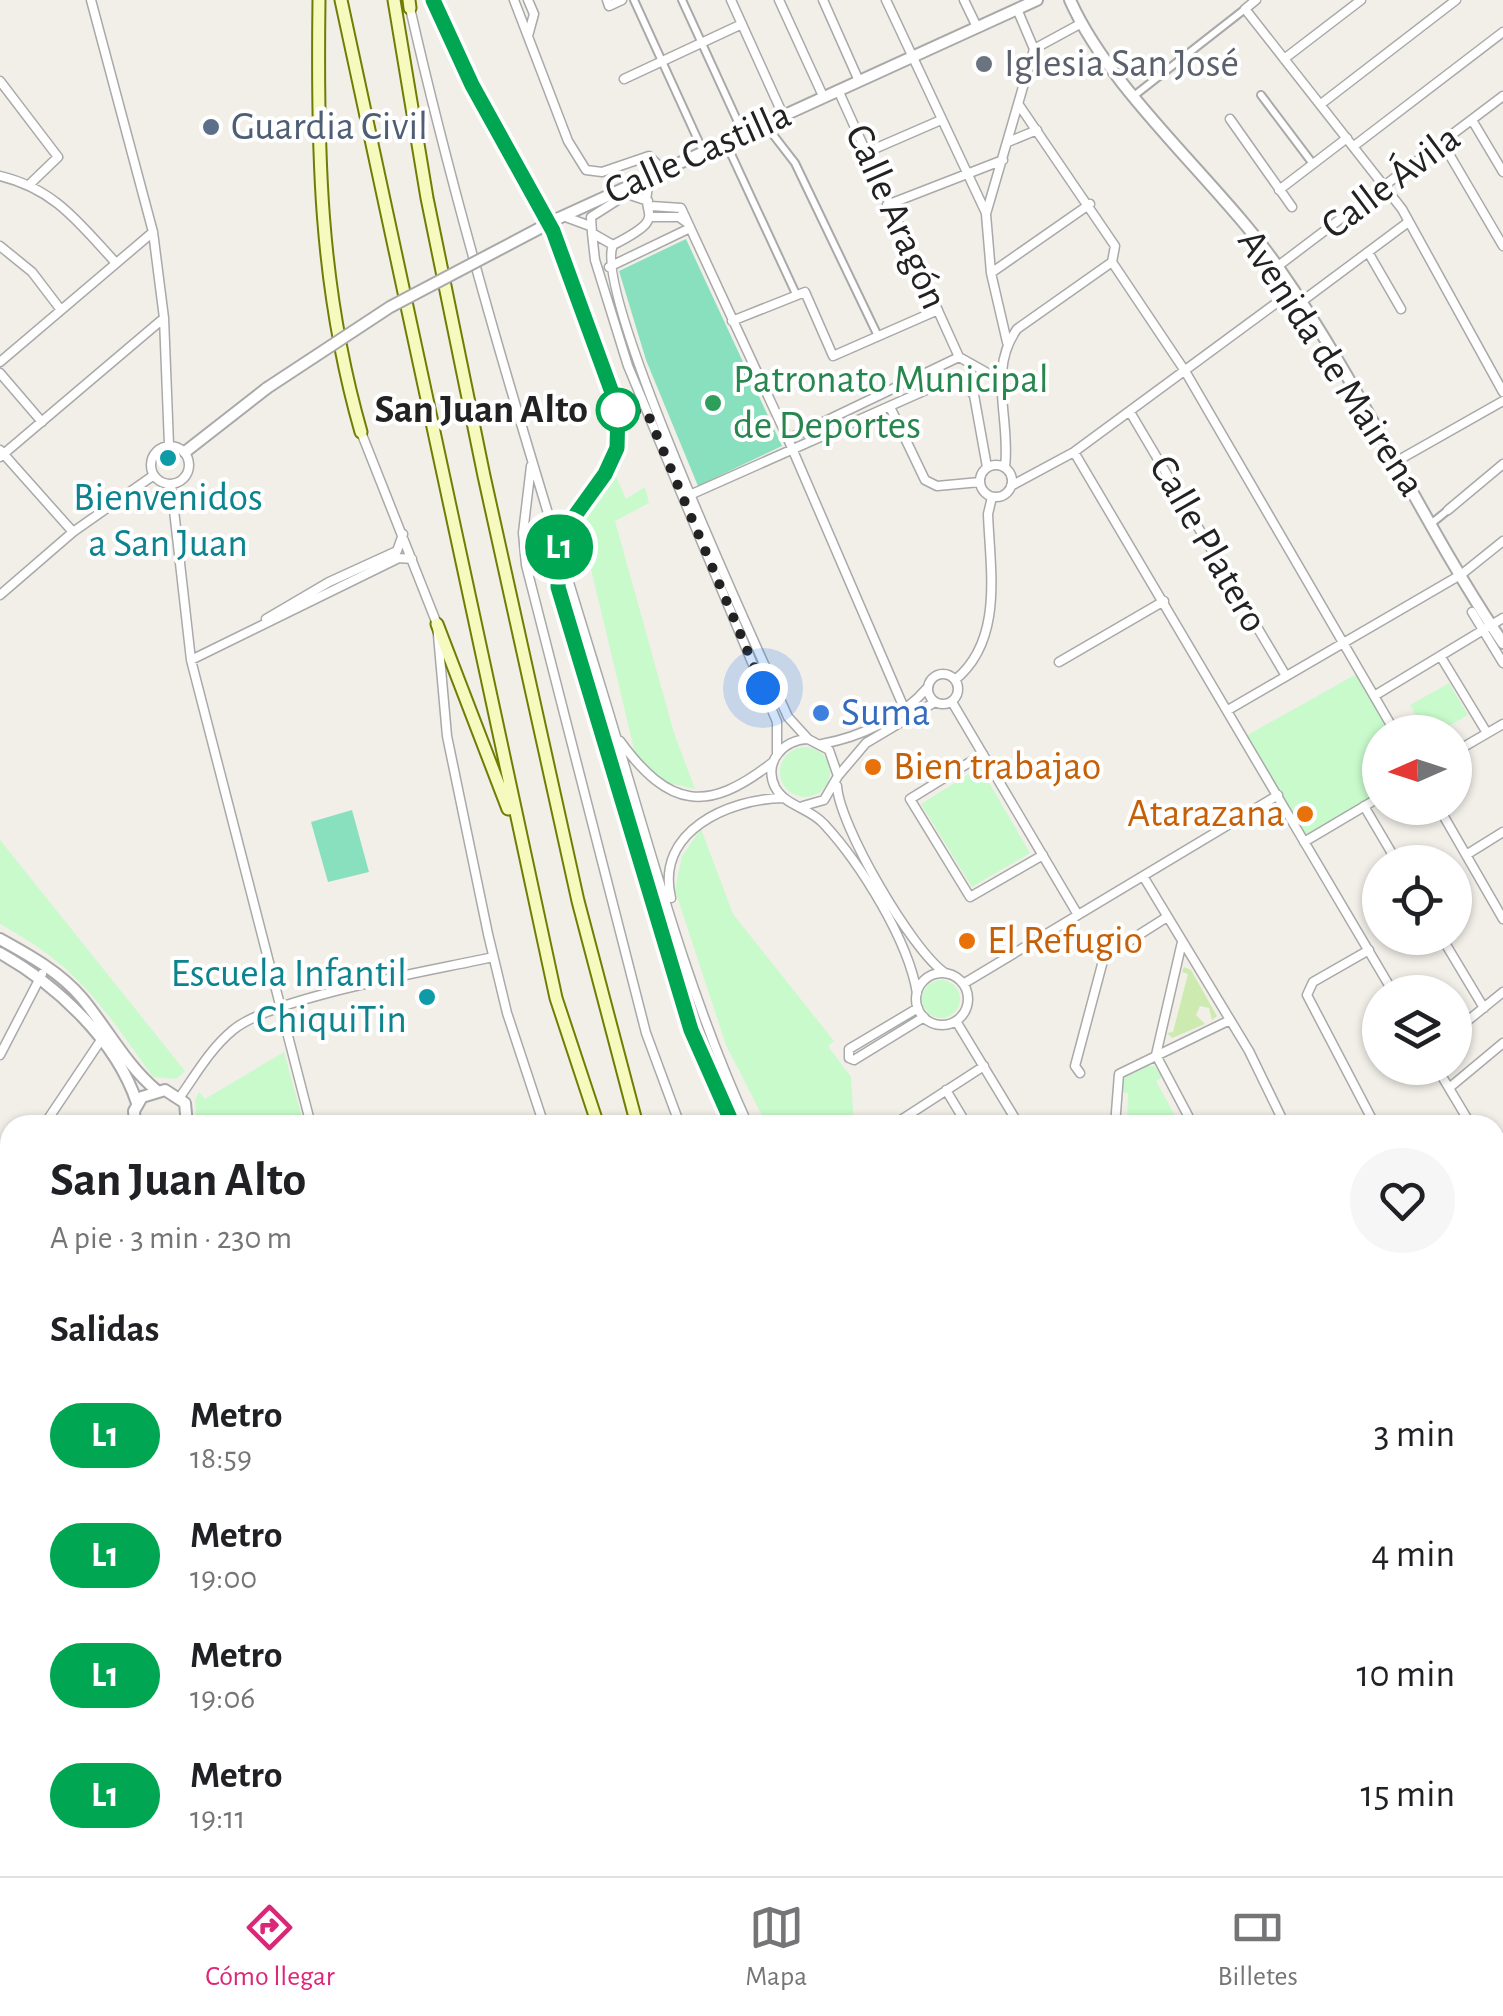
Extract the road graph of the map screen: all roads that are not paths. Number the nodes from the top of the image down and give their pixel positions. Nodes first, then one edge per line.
1 (91, 0) edge
2 (319, 0) edge
3 (342, 0) edge
4 (394, 0) edge
5 (514, 0) edge
6 (528, 0) edge
7 (607, 0) edge
8 (622, 0) edge
9 (634, 0) edge
10 (682, 0) edge
11 (731, 0) edge
12 (779, 0) edge
13 (823, 0) edge
14 (886, 0) edge
15 (964, 0) edge
16 (1037, 0) edge
17 (1070, 0) edge
18 (1256, 0) edge
19 (1362, 0) edge
20 (1456, 0) edge
21 (409, 4) edge
22 (1245, 8) junction
23 (1017, 9) junction
24 (742, 24) junction
25 (1080, 24) junction
26 (977, 28) junction
27 (1503, 32) edge
28 (528, 36) junction
29 (702, 43) junction
30 (1034, 49) junction
31 (912, 57) junction
32 (1284, 59) junction
33 (662, 62) junction
34 (0, 80) edge
35 (624, 80) dead end
36 (860, 81) junction
37 (838, 90) junction
38 (1135, 94) junction
39 (1261, 95) dead end
40 (824, 96) junction
41 (1503, 96) edge
42 (1322, 104) junction
43 (1019, 105) junction
44 (783, 114) junction
45 (1230, 119) dead end
46 (941, 120) junction
47 (1472, 120) junction
48 (764, 123) junction
49 (1037, 130) junction
50 (743, 133) junction
51 (725, 141) junction
52 (1008, 142) junction
53 (1350, 142) junction
54 (1442, 142) junction
55 (703, 150) junction
56 (865, 153) junction
57 (1003, 160) junction
58 (1313, 164) junction
59 (658, 171) junction
60 (1503, 172) edge
61 (966, 175) junction
62 (0, 176) edge
63 (31, 183) junction
64 (1385, 188) junction
65 (1279, 190) junction
66 (607, 194) junction
67 (650, 204) junction
68 (887, 204) junction
69 (1090, 204) junction
70 (1292, 206) dead end
71 (600, 207) junction
72 (986, 214) junction
73 (561, 217) junction
74 (651, 217) junction
75 (1407, 223) junction
76 (687, 225) junction
77 (591, 229) junction
78 (153, 232) junction
79 (1500, 233) edge
80 (613, 245) junction
81 (0, 246) edge
82 (1503, 246) edge
83 (1368, 252) junction
84 (1112, 262) junction
85 (116, 263) junction
86 (1278, 266) junction
87 (609, 267) junction
88 (992, 273) junction
89 (1294, 290) junction
90 (800, 293) junction
91 (1301, 302) junction
92 (1401, 309) dead end
93 (61, 310) junction
94 (938, 310) junction
95 (164, 318) junction
96 (732, 321) junction
97 (878, 336) junction
98 (1007, 342) junction
99 (959, 357) junction
100 (0, 362) edge
101 (1184, 371) junction
102 (0, 373) edge
103 (1000, 380) junction
104 (1503, 392) edge
105 (1503, 400) edge
106 (891, 408) junction
107 (1130, 412) junction
108 (42, 422) junction
109 (361, 432) joint
110 (788, 439) junction
111 (170, 445) junction
112 (793, 450) junction
113 (185, 452) junction
114 (1074, 452) junction
115 (1, 454) edge
116 (532, 460) junction
117 (1397, 461) junction
118 (1503, 464) edge
119 (988, 467) junction
120 (1005, 467) junction
121 (154, 475) junction
122 (980, 482) junction
123 (172, 484) junction
124 (1011, 486) junction
125 (692, 494) junction
126 (992, 496) junction
127 (1448, 510) joint
128 (1432, 523) junction
129 (73, 532) junction
130 (403, 534) junction
131 (1503, 541) edge
132 (412, 559) junction
133 (1462, 574) junction
134 (0, 595) edge
135 (1164, 602) junction
136 (1472, 612) dead end
137 (1503, 618) edge
138 (437, 624) junction
139 (255, 628) junction
140 (1488, 629) junction
141 (1503, 643) edge
142 (1343, 644) junction
143 (1441, 657) junction
144 (191, 660) junction
145 (1060, 662) dead end
146 (1503, 663) edge
147 (1286, 676) junction
148 (955, 680) junction
149 (928, 687) junction
150 (1374, 696) junction
151 (935, 702) junction
152 (952, 702) junction
153 (904, 708) junction
154 (1228, 710) junction
155 (1386, 715) edge
156 (1503, 724) edge
157 (1488, 733) junction
158 (616, 735) junction
159 (808, 739) junction
160 (1472, 742) edge
161 (822, 744) junction
162 (983, 754) junction
163 (775, 758) junction
164 (837, 779) junction
165 (1278, 795) junction
166 (783, 798) junction
167 (803, 806) junction
168 (1362, 807) edge
169 (1503, 832) edge
170 (1304, 842) junction
171 (1472, 851) edge
172 (1043, 855) junction
173 (1472, 865) edge
174 (528, 870) junction
175 (1143, 876) junction
176 (1078, 915) junction
177 (1167, 917) junction
178 (1503, 919) edge
179 (0, 938) edge
180 (1362, 940) edge
181 (1182, 942) junction
182 (0, 953) edge
183 (1362, 953) edge
184 (1452, 955) edge
185 (493, 957) junction
186 (46, 966) junction
187 (944, 973) junction
188 (40, 978) junction
189 (963, 984) junction
190 (1503, 992) edge
191 (917, 993) junction
192 (700, 1004) junction
193 (279, 1008) junction
194 (918, 1008) junction
195 (1484, 1008) junction
196 (924, 1018) junction
197 (1472, 1018) edge
198 (1230, 1020) junction
199 (956, 1021) junction
200 (108, 1030) junction
201 (100, 1041) junction
202 (1503, 1044) edge
203 (0, 1054) edge
204 (1156, 1055) junction
205 (984, 1066) junction
206 (1080, 1073) dead end
207 (1447, 1085) edge
208 (1449, 1088) junction
209 (156, 1090) junction
210 (946, 1090) junction
211 (180, 1097) junction
212 (137, 1103) junction
213 (51, 1115) edge
214 (136, 1115) edge
215 (188, 1115) edge
216 (308, 1115) edge
217 (541, 1115) edge
218 (595, 1115) edge
219 (634, 1115) edge
220 (676, 1115) edge
221 (744, 1115) edge
222 (907, 1115) edge
223 (961, 1115) edge
224 (1013, 1115) edge
225 (1115, 1115) edge
226 (1188, 1115) edge
227 (1280, 1115) edge
228 (1369, 1115) edge
229 (1465, 1115) edge

1 - 78 street
2 - 109 main road
3 - 174 main road
4 - 219 main road
5 - 28 street
6 - 28 street
7 - 8 street
9 - 33 street
10 - 29 street
11 - 24 street
12 - 40 street
13 - 36 street
14 - 31 street
15 - 26 street
16 - 23 street, Calle Castilla
17 - 25 street, Avenida de Mairena
18 - 22 street
19 - 32 street
20 - 42 street
21 - 116 street
22 - 32 street
22 - 38 street
23 - 26 street, Calle Castilla
23 - 30 street
24 - 29 street
24 - 44 street
25 - 30 street
25 - 38 street, Avenida de Mairena
26 - 31 street, Calle Castilla
27 - 53 street
28 - 59 street
29 - 33 street
29 - 50 street
30 - 43 street
31 - 36 street, Calle Castilla
31 - 46 street
32 - 42 street
33 - 35 street
33 - 55 street
34 - 63 street
36 - 37 street, Calle Castilla
37 - 40 street, Calle Castilla
37 - 56 street, Calle Aragón
38 - 86 street, Avenida de Mairena
39 - 58 street
40 - 44 street, Calle Castilla
41 - 47 street, Calle Ávila
42 - 53 street
43 - 49 street
43 - 52 street
44 - 48 street, Calle Castilla
45 - 65 street
46 - 56 street
46 - 61 street
47 - 54 street, Calle Ávila
47 - 60 street
48 - 50 street, Calle Castilla
48 - 97 street
49 - 52 street
49 - 69 street
50 - 51 street, Calle Castilla
51 - 55 street, Calle Castilla
51 - 90 street
52 - 57 street
53 - 58 street
53 - 64 street
54 - 64 street, Calle Ávila
54 - 79 street
55 - 59 street, Calle Castilla
56 - 68 street, Calle Aragón
57 - 61 street
57 - 72 street
58 - 65 street
59 - 66 street, Calle Castilla
59 - 67 street
61 - 68 street
61 - 72 street
62 - 63 street
63 - 85 street
64 - 75 street
64 - 86 street, Calle Ávila
65 - 70 street
66 - 71 street
66 - 73 street, Calle Castilla
67 - 71 street
67 - 74 street
67 - 76 street
68 - 94 street, Calle Aragón
69 - 84 street
69 - 88 street
71 - 73 street
71 - 77 street
72 - 88 street
73 - 77 street
73 - 113 street, Calle Castilla, bridge
74 - 76 street
74 - 80 street
75 - 83 street
75 - 104 street
76 - 87 street
76 - 96 street
77 - 80 street
77 - 163 street
78 - 85 street
78 - 95 street
79 - 82 street
80 - 87 street
81 - 93 street
83 - 91 street
83 - 92 street
84 - 98 street
84 - 101 street
85 - 93 street
86 - 89 street, Avenida de Mairena
87 - 125 street
88 - 98 street
89 - 91 street, Avenida de Mairena
89 - 101 street
90 - 96 street
90 - 97 street
91 - 117 street, Avenida de Mairena
93 - 100 street
94 - 97 street
94 - 99 street, Calle Aragón
95 - 108 street
95 - 111 street
96 - 110 street
98 - 103 street
99 - 103 street, Calle Aragón
99 - 110 street
101 - 107 street
101 - 142 street
102 - 108 street
103 - 120 street
105 - 117 street
106 - 112 street
106 - 119 street
106 - 122 street
107 - 114 street
107 - 147 street, Calle Platero
108 - 115 street
109 - 130 street
110 - 112 street
111 - 113 street
111 - 121 street
112 - 125 street
112 - 153 street
113 - 123 street
114 - 124 street
114 - 135 street
115 - 129 street
116 - 158 street
116 - 220 street
117 - 128 street, Avenida de Mairena
118 - 127 street
119 - 120 street
119 - 122 street
120 - 124 street
121 - 123 street
121 - 129 street
122 - 126 street
123 - 144 street
124 - 126 street
125 - 159 street
126 - 148 street
127 - 128 street
128 - 133 street, Avenida de Mairena
129 - 134 street
130 - 132 street
130 - 139 street
131 - 133 street
132 - 138 street
132 - 139 street
133 - 140 street, Avenida de Mairena
133 - 142 street
135 - 145 street
135 - 154 street
136 - 140 street
137 - 140 street
138 - 174 main road
138 - 185 street
139 - 144 street
140 - 141 street, Avenida de Mairena
140 - 143 street
140 - 146 street
142 - 147 street
142 - 150 street
143 - 150 street
143 - 157 street
144 - 193 street
147 - 154 street
148 - 149 street
148 - 152 street
149 - 151 street
149 - 153 street
150 - 155 street
151 - 152 street
151 - 164 street
152 - 162 street
153 - 161 street
154 - 165 street
156 - 157 street
157 - 160 street
158 - 163 street
158 - 192 street
159 - 161 street
159 - 163 street
161 - 164 street
162 - 172 street
162 - 172 street
163 - 166 street
164 - 167 street
164 - 187 street
165 - 170 street
165 - 175 street
166 - 167 street
166 - 192 street
167 - 191 street
168 - 170 street
169 - 171 street
170 - 180 street
172 - 176 street
173 - 178 street
174 - 218 main road
175 - 176 street
175 - 177 street
176 - 189 street
177 - 181 street
177 - 206 street
179 - 186 street
181 - 198 street
181 - 204 street
182 - 188 street
183 - 228 street
184 - 195 street
185 - 193 street
185 - 217 street
186 - 188 street
186 - 200 street
187 - 189 street
187 - 191 street
188 - 201 street
188 - 203 street
189 - 199 street
190 - 195 street
191 - 194 street
192 - 221 street
193 - 211 street
193 - 216 street
194 - 196 street
194 - 196 street
195 - 197 street
196 - 199 street
198 - 204 street
198 - 227 street
199 - 205 street
200 - 201 street
200 - 209 street
201 - 212 street
201 - 213 street
202 - 208 street
204 - 225 street
204 - 226 street
205 - 210 street
205 - 224 street
207 - 208 street
208 - 229 street
209 - 211 street
209 - 212 street
210 - 222 street
210 - 223 street
211 - 215 street
212 - 214 street

